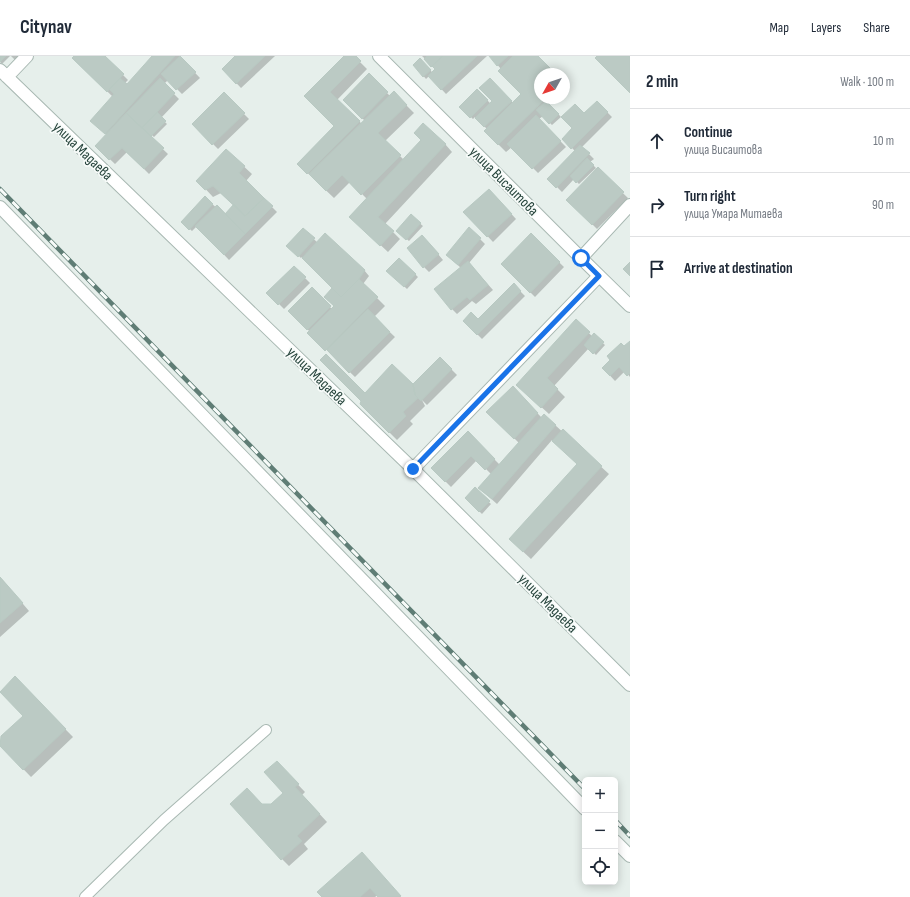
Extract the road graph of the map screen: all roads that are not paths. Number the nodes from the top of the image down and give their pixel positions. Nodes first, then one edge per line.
1 (28, 56) edge
2 (379, 56) edge
3 (3, 74) edge
4 (630, 205) edge
5 (0, 207) edge
6 (581, 258) junction
7 (599, 276) junction
8 (630, 306) edge
9 (413, 469) junction
10 (630, 685) edge
11 (266, 730) dead end
12 (582, 806) edge
13 (618, 844) edge
14 (630, 856) edge
15 (85, 897) edge

1 - 3 street
2 - 6 street, улица Висаитова
3 - 9 street, улица Мадаева
4 - 6 street
5 - 12 street
6 - 7 street, улица Висаитова
7 - 8 street, улица Висаитова
7 - 9 street
9 - 10 street, улица Мадаева
11 - 15 lane
13 - 14 street

